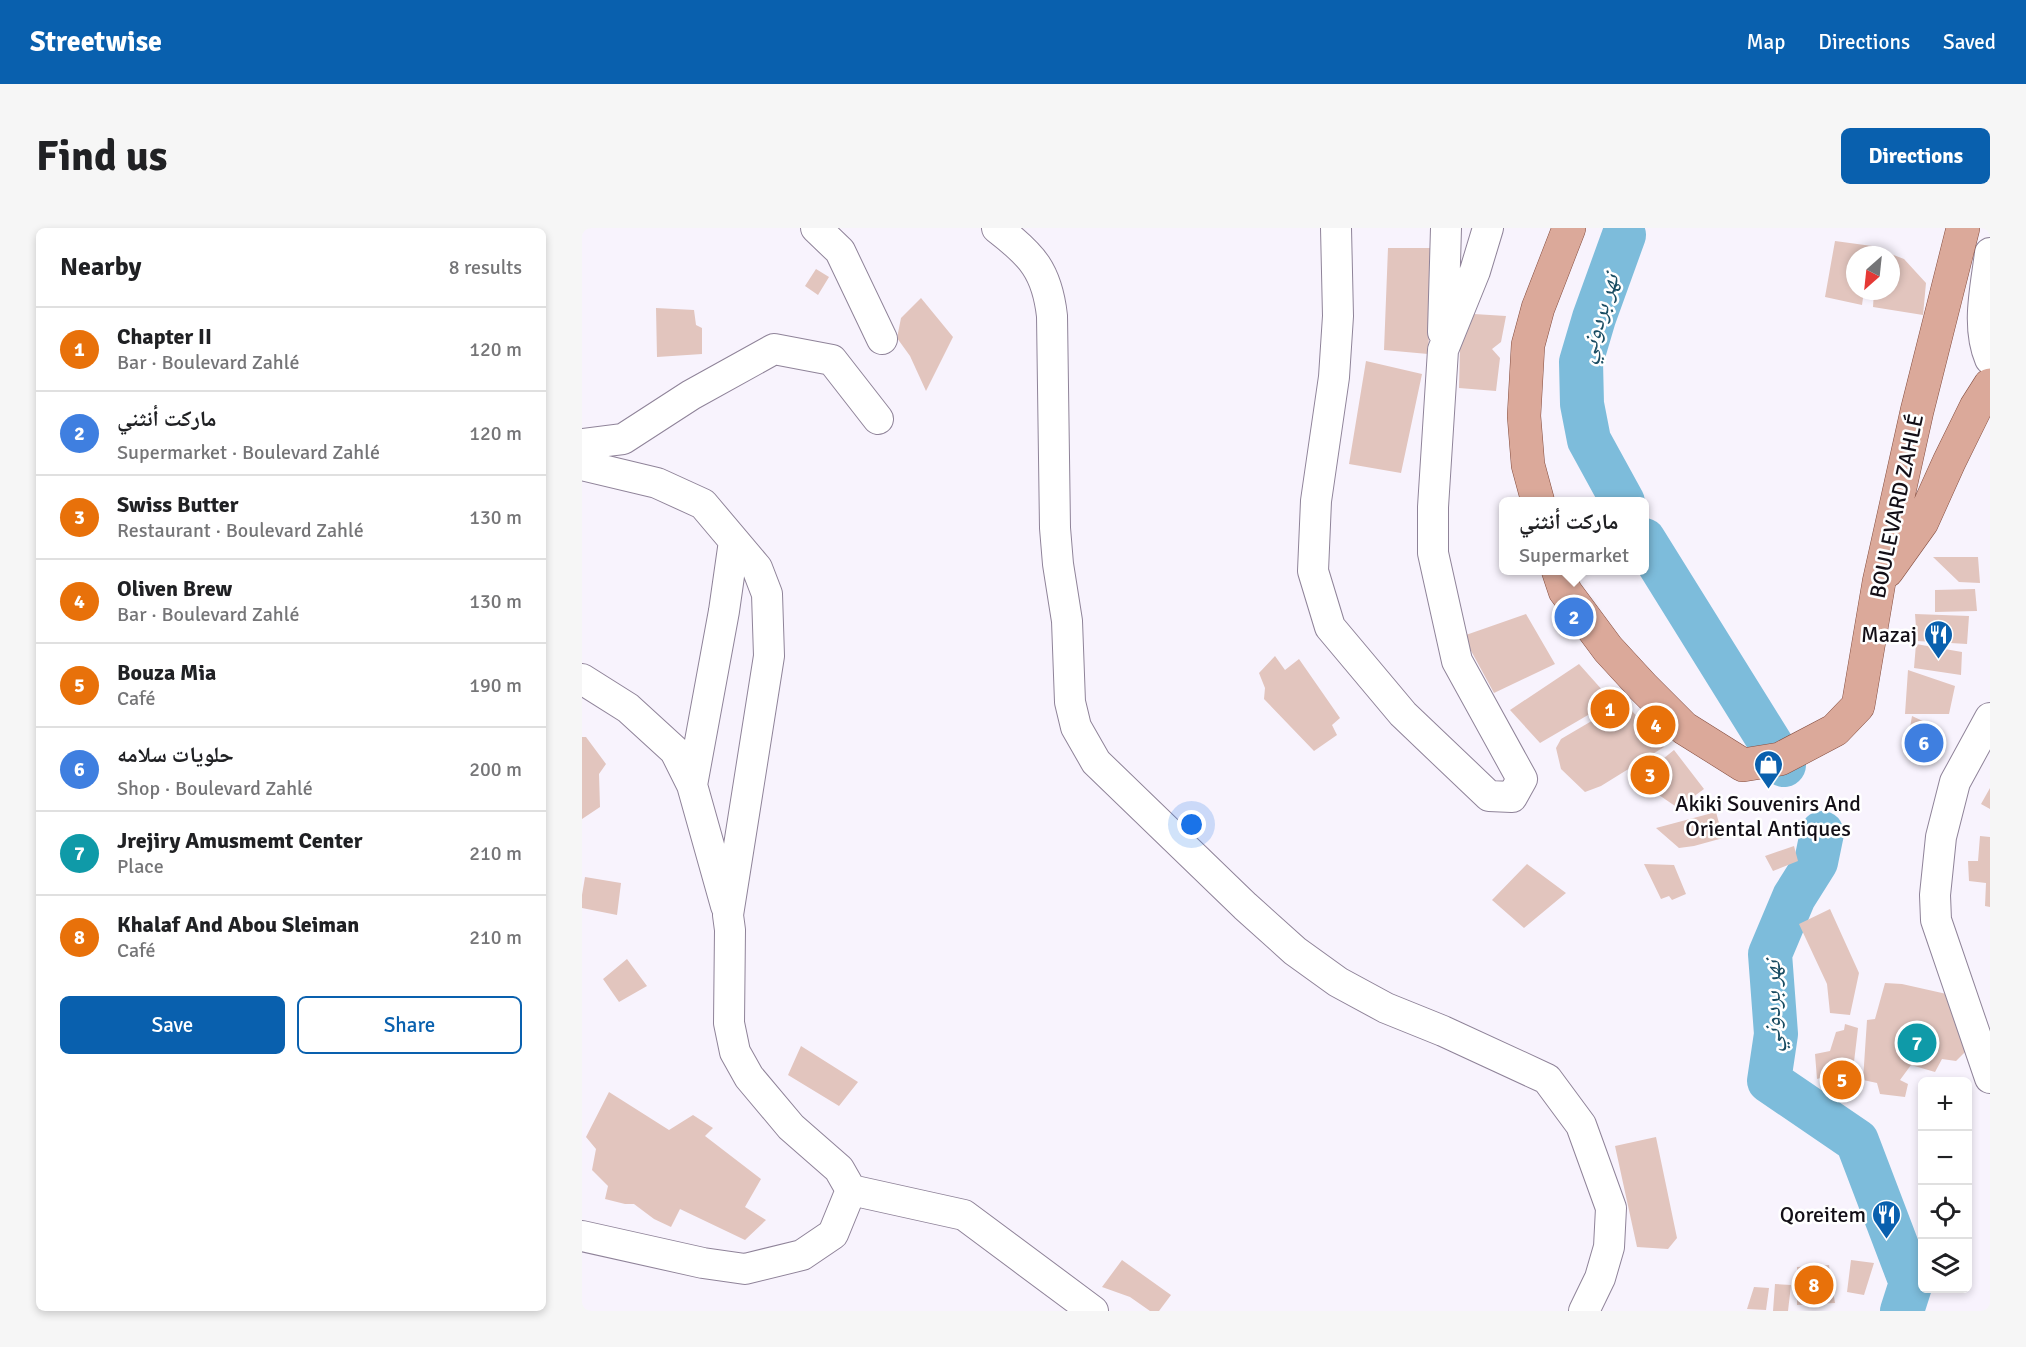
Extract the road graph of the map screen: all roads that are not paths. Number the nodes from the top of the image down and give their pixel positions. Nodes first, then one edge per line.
1 (816, 228) edge
2 (997, 228) edge
3 (1336, 228) edge
4 (1446, 228) edge
5 (1488, 228) edge
6 (1569, 228) edge
7 (1963, 228) edge
8 (1990, 253) edge
9 (882, 339) dead end
10 (1443, 350) junction
11 (1990, 359) edge
12 (1990, 386) edge
13 (878, 419) dead end
14 (582, 444) edge
15 (582, 465) edge
16 (1537, 497) edge
17 (734, 541) junction
18 (1560, 575) edge
19 (1879, 582) junction
20 (582, 679) edge
21 (1990, 718) edge
22 (692, 785) junction
23 (728, 915) junction
24 (1990, 1078) edge
25 (850, 1190) junction
26 (582, 1236) edge
27 (1093, 1311) edge
28 (1584, 1311) edge

1 - 9 street
2 - 28 street
3 - 10 street
4 - 10 street
5 - 10 street
6 - 16 main road
7 - 19 main road, BOULEVARD ZAHLÉ
8 - 11 street
12 - 19 main road
13 - 14 street
15 - 17 street
17 - 22 street
17 - 23 street
18 - 19 main road, BOULEVARD ZAHLÉ
20 - 22 street
21 - 24 street
22 - 23 street
23 - 25 street
25 - 26 street
25 - 27 street

